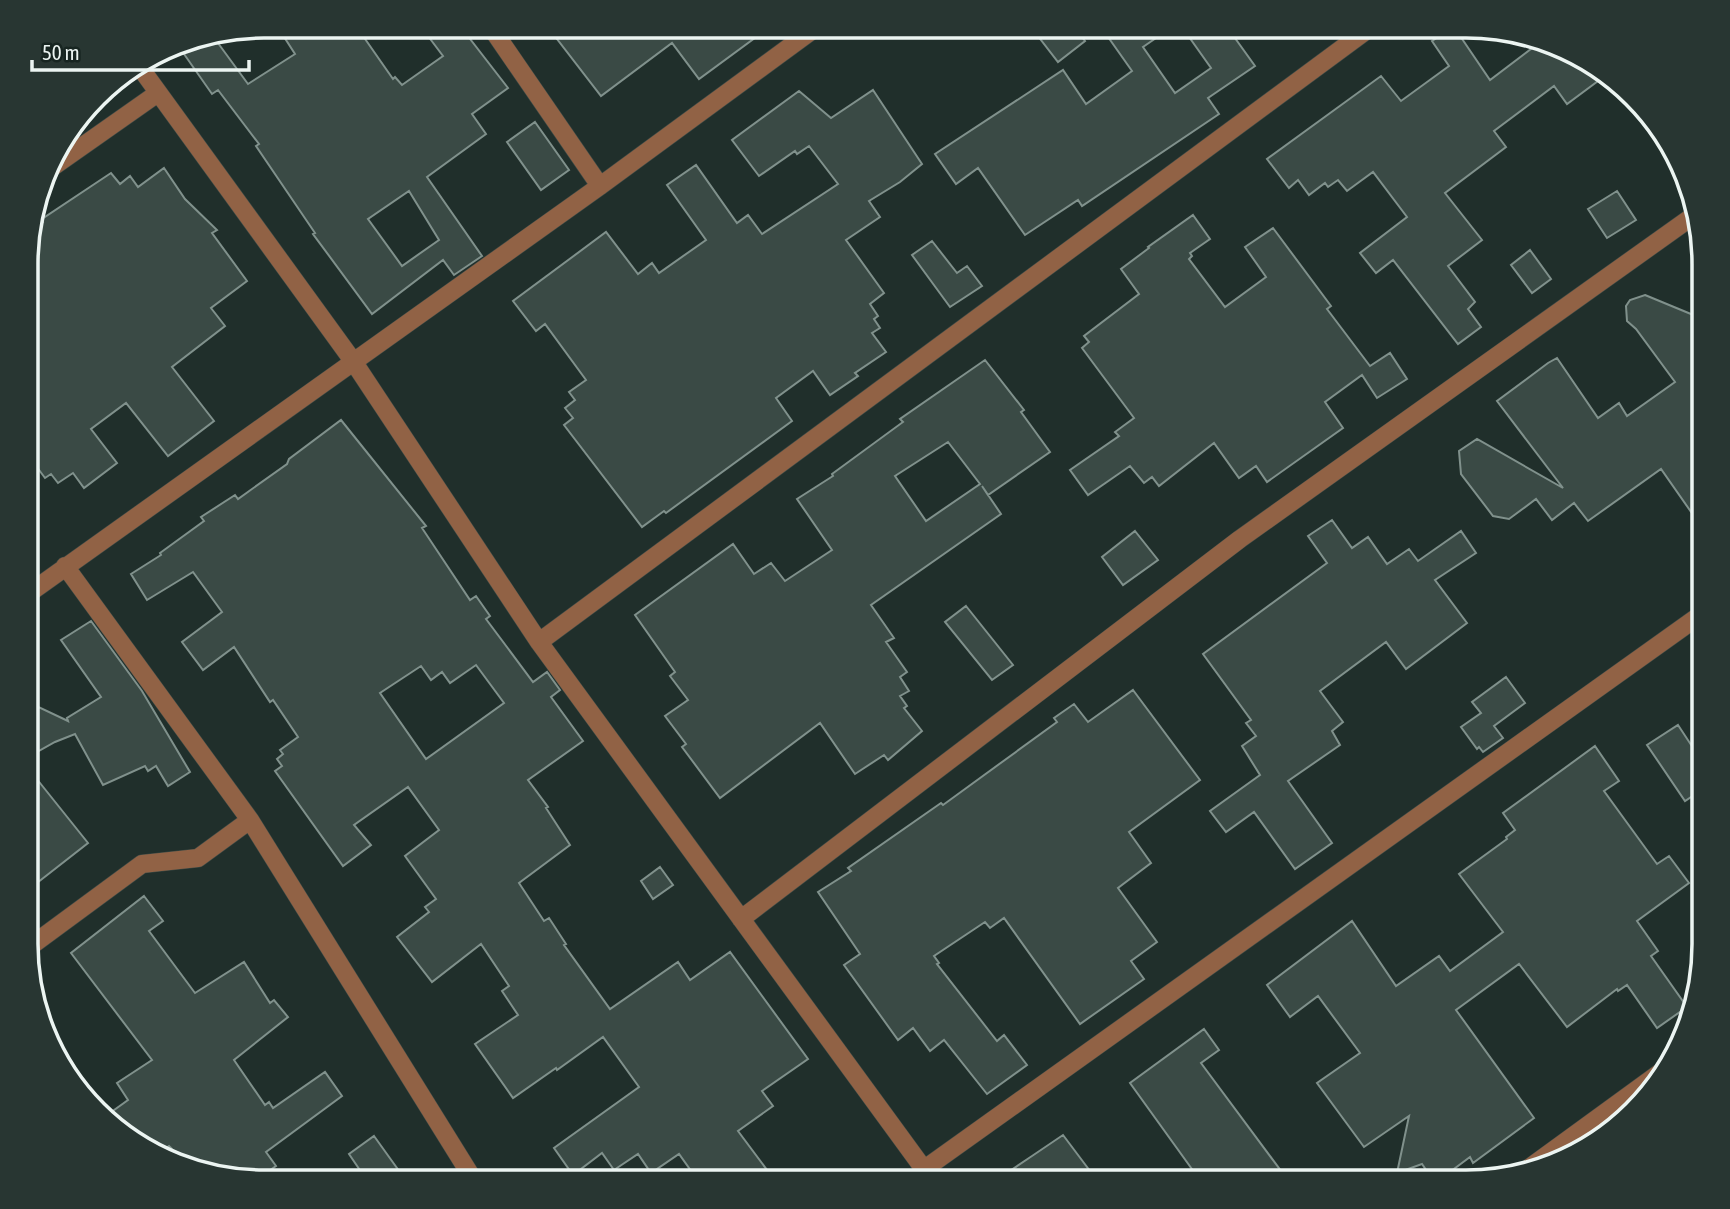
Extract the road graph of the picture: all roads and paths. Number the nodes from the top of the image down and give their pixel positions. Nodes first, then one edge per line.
1 (499, 39) edge
2 (800, 39) edge
3 (1355, 39) edge
4 (144, 74) edge
5 (158, 93) junction
6 (66, 157) edge
7 (600, 186) junction
8 (1687, 220) edge
9 (353, 361) junction
10 (65, 566) junction
11 (38, 585) edge
12 (1691, 622) edge
13 (539, 642) junction
14 (250, 820) junction
15 (741, 919) junction
16 (39, 940) edge
17 (1626, 1102) edge
18 (1589, 1133) edge
19 (468, 1170) edge
20 (924, 1170) edge
21 (936, 1170) edge

1 - 7 street
2 - 7 street
3 - 13 street
4 - 5 street
5 - 6 street
5 - 9 street
7 - 9 street
8 - 15 street
9 - 10 street
9 - 13 street
10 - 11 street
10 - 14 street
12 - 21 street
13 - 15 street
14 - 16 street
14 - 19 street
15 - 20 street
17 - 18 street

